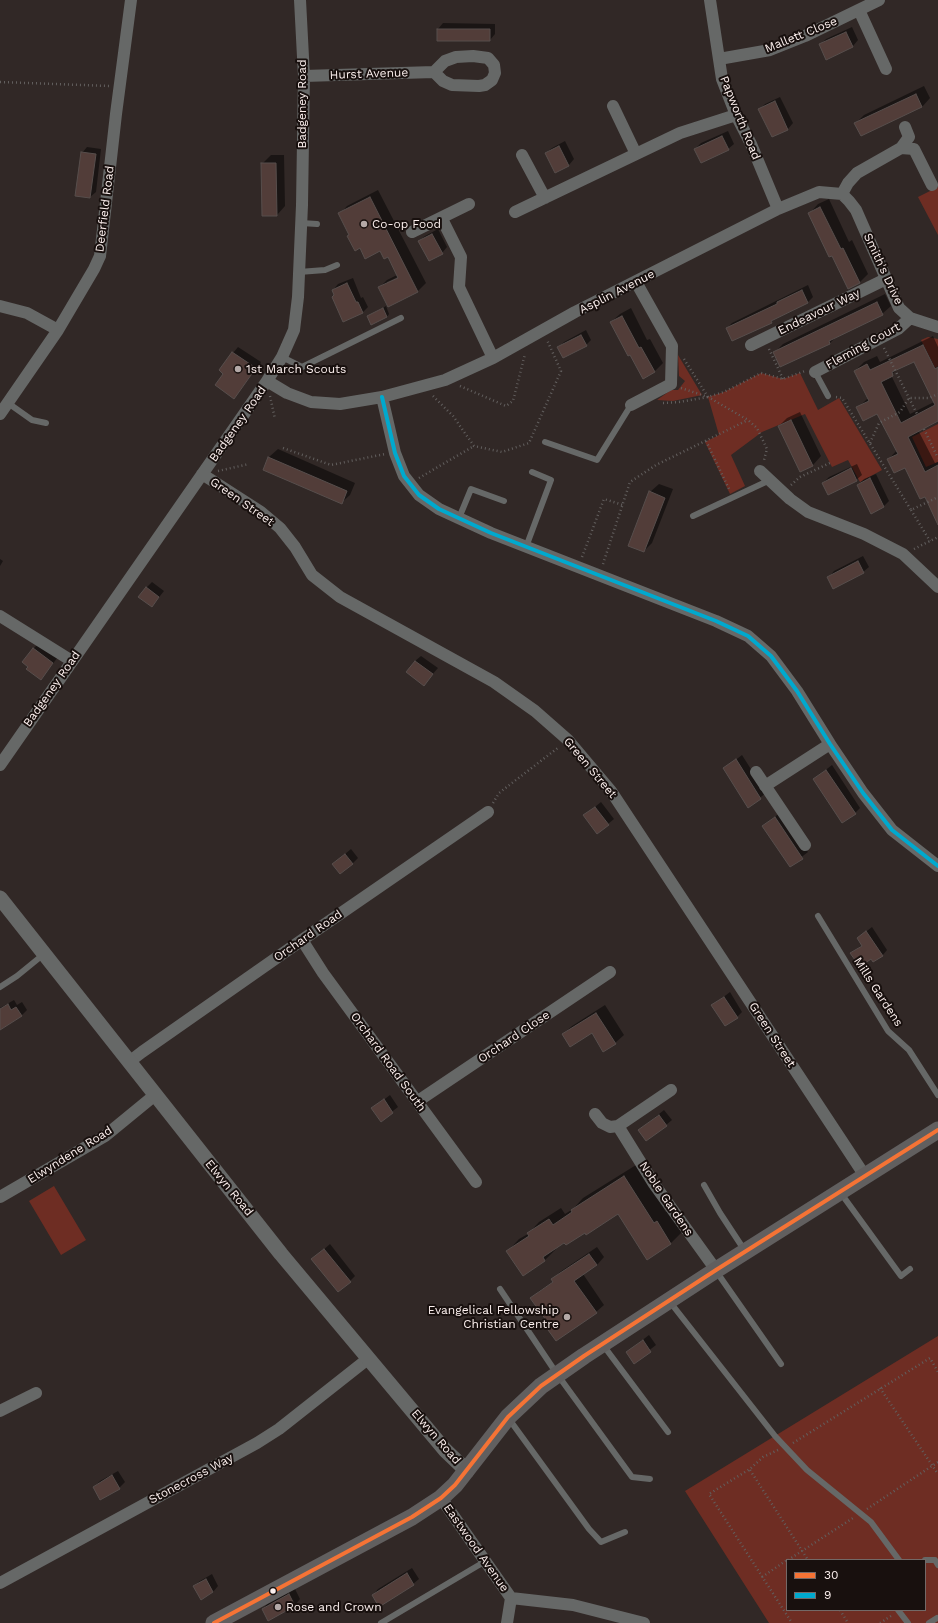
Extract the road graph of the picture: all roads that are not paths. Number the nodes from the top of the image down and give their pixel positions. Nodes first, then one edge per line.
1 (131, 0) edge
2 (300, 0) edge
3 (710, 0) edge
4 (879, 0) edge
5 (859, 10) junction
6 (719, 59) junction
7 (886, 69) dead end
8 (434, 72) dead end
9 (304, 76) junction
10 (613, 106) dead end
11 (736, 115) junction
12 (905, 127) dead end
13 (902, 148) junction
14 (636, 154) junction
15 (522, 155) dead end
16 (932, 185) dead end
17 (842, 194) junction
18 (545, 198) junction
19 (469, 204) dead end
20 (778, 209) junction
21 (515, 212) dead end
22 (442, 218) junction
23 (301, 223) junction
24 (317, 224) dead end
25 (412, 232) dead end
26 (337, 265) dead end
27 (299, 272) junction
28 (886, 279) junction
29 (636, 282) junction
30 (0, 306) edge
31 (401, 318) dead end
32 (910, 318) junction
33 (938, 327) edge
34 (58, 330) junction
35 (751, 345) dead end
36 (282, 357) junction
37 (493, 358) junction
38 (815, 372) joint
39 (267, 381) junction
40 (828, 396) road end
41 (382, 397) junction
42 (8, 403) junction
43 (631, 405) joint
44 (0, 414) edge
45 (46, 423) dead end
46 (545, 442) dead end
47 (760, 471) road end
48 (532, 472) dead end
49 (202, 474) junction
50 (770, 480) junction
51 (504, 501) dead end
52 (693, 516) dead end
53 (459, 518) junction
54 (526, 547) junction
55 (938, 587) edge
56 (0, 616) edge
57 (72, 661) junction
58 (830, 744) junction
59 (0, 765) edge
60 (756, 772) dead end
61 (765, 786) junction
62 (488, 812) road end
63 (804, 845) dead end
64 (938, 866) edge
65 (0, 898) edge
66 (818, 916) dead end
67 (302, 940) junction
68 (44, 954) junction
69 (610, 972) dead end
70 (0, 987) edge
71 (130, 1062) junction
72 (671, 1090) dead end
73 (155, 1095) junction
74 (938, 1096) edge
75 (418, 1102) junction
76 (595, 1114) dead end
77 (618, 1126) junction
78 (936, 1135) edge
79 (866, 1176) junction
80 (476, 1182) dead end
81 (704, 1185) dead end
82 (840, 1192) junction
83 (0, 1197) edge
84 (745, 1251) junction
85 (910, 1269) dead end
86 (716, 1270) junction
87 (500, 1289) dead end
88 (669, 1300) junction
89 (602, 1344) junction
90 (370, 1358) junction
91 (781, 1364) dead end
92 (557, 1374) junction
93 (36, 1393) dead end
94 (0, 1411) edge
95 (508, 1417) junction
96 (668, 1432) dead end
97 (467, 1471) junction
98 (650, 1479) dead end
99 (441, 1498) junction
100 (625, 1532) dead end
101 (898, 1559) edge
102 (926, 1560) edge
103 (484, 1562) junction
104 (938, 1565) edge
105 (0, 1583) edge
106 (511, 1598) junction
107 (900, 1611) edge
108 (938, 1618) edge
109 (214, 1623) edge
110 (381, 1623) edge
111 (507, 1623) edge
112 (644, 1623) edge
113 (908, 1623) edge
114 (929, 1623) edge

1 - 34 street, Deerfield Road
2 - 9 street, Badgeney Road
3 - 6 street, Papworth Road
4 - 5 street, Mallett Close
5 - 6 street, Mallett Close
5 - 7 street
6 - 11 street, Papworth Road
8 - 9 street, Hurst Avenue
9 - 23 street, Badgeney Road
10 - 14 street
11 - 14 street
11 - 20 street, Papworth Road
12 - 13 street
13 - 16 street
13 - 17 street
14 - 18 street
15 - 18 street
17 - 20 street, Asplin Avenue
17 - 28 street, Smith's Drive
18 - 21 street
19 - 22 street
20 - 29 street, Asplin Avenue
22 - 25 street
22 - 37 street
23 - 24 lane
23 - 27 street, Badgeney Road
26 - 27 lane
27 - 36 street, Badgeney Road
28 - 32 street, Smith's Drive
28 - 35 street, Endeavour Way
29 - 37 street, Asplin Avenue
29 - 43 street
30 - 34 street
31 - 36 lane
32 - 33 street, Smith's Drive
32 - 38 street, Fleming Court
34 - 42 street, Deerfield Road
36 - 39 street, Badgeney Road
37 - 41 street, Asplin Avenue
38 - 40 lane
39 - 41 street, Asplin Avenue
39 - 49 street, Badgeney Road
41 - 53 street
42 - 44 street, Deerfield Road
42 - 45 lane
43 - 46 lane
47 - 50 street
48 - 54 lane
49 - 57 street, Badgeney Road
49 - 79 street, Green Street
50 - 52 lane
50 - 55 street
51 - 53 lane
53 - 54 street
54 - 58 street
56 - 57 street
57 - 59 street, Badgeney Road
58 - 61 street
58 - 64 street
60 - 61 street
61 - 63 street
62 - 67 street, Orchard Road
65 - 68 street, Elwyn Road
66 - 74 lane, Mills Gardens
67 - 71 street, Orchard Road
67 - 75 street, Orchard Road South
68 - 70 lane
68 - 71 street, Elwyn Road
69 - 75 street, Orchard Close
71 - 73 street, Elwyn Road
72 - 77 street
73 - 83 street, Elwyndene Road
73 - 90 street, Elwyn Road
75 - 80 street, Orchard Road South
76 - 77 street
77 - 86 street, Noble Gardens
78 - 79 main road
79 - 82 main road
81 - 84 lane
82 - 84 main road
82 - 85 lane
84 - 86 main road
86 - 88 main road
86 - 91 lane
87 - 92 lane
88 - 89 main road
88 - 101 lane
89 - 92 main road
89 - 96 lane
90 - 97 street, Elwyn Road
90 - 105 street, Stonecross Way
92 - 95 main road
92 - 98 lane
93 - 94 street
95 - 97 main road
95 - 100 lane
97 - 99 main road
99 - 103 street, Eastwood Avenue
99 - 109 main road
102 - 104 lane
103 - 106 street, Eastwood Avenue
103 - 110 lane
106 - 111 street, Eastwood Avenue
106 - 112 street, Eastwood Avenue
107 - 113 lane
108 - 114 lane

